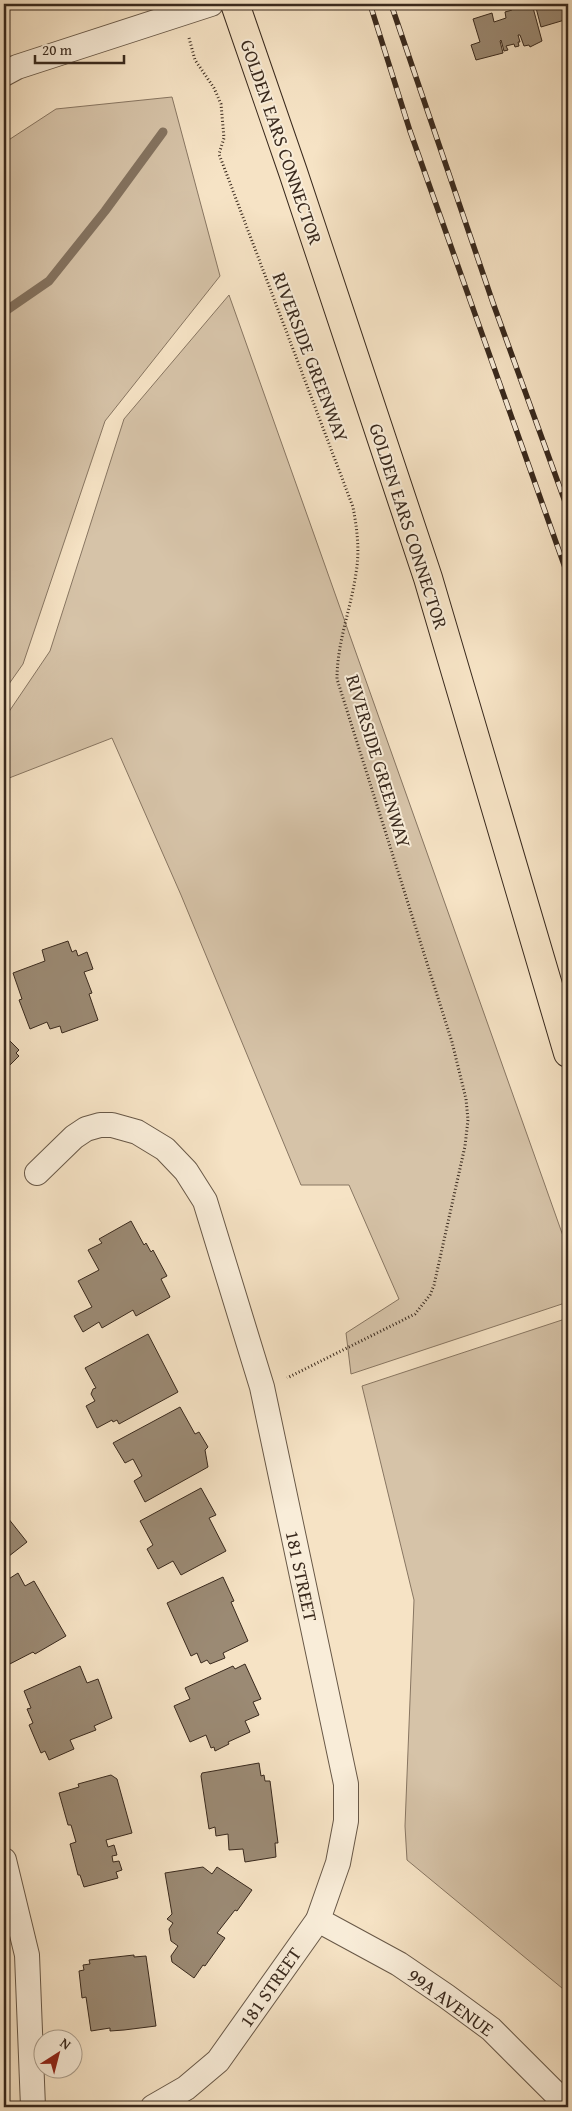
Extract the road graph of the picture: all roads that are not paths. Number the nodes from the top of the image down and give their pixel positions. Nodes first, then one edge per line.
1 (212, 4) edge
2 (235, 4) edge
3 (4, 74) edge
4 (568, 1053) edge
5 (38, 1174) dead end
6 (4, 1860) edge
7 (318, 1920) junction
8 (568, 2106) edge
9 (33, 2107) edge
10 (153, 2107) edge

1 - 3 street
2 - 4 main road, GOLDEN EARS CONNECTOR
5 - 7 street, 181 STREET
6 - 9 street
7 - 8 street, 99A AVENUE
7 - 10 street, 181 STREET

